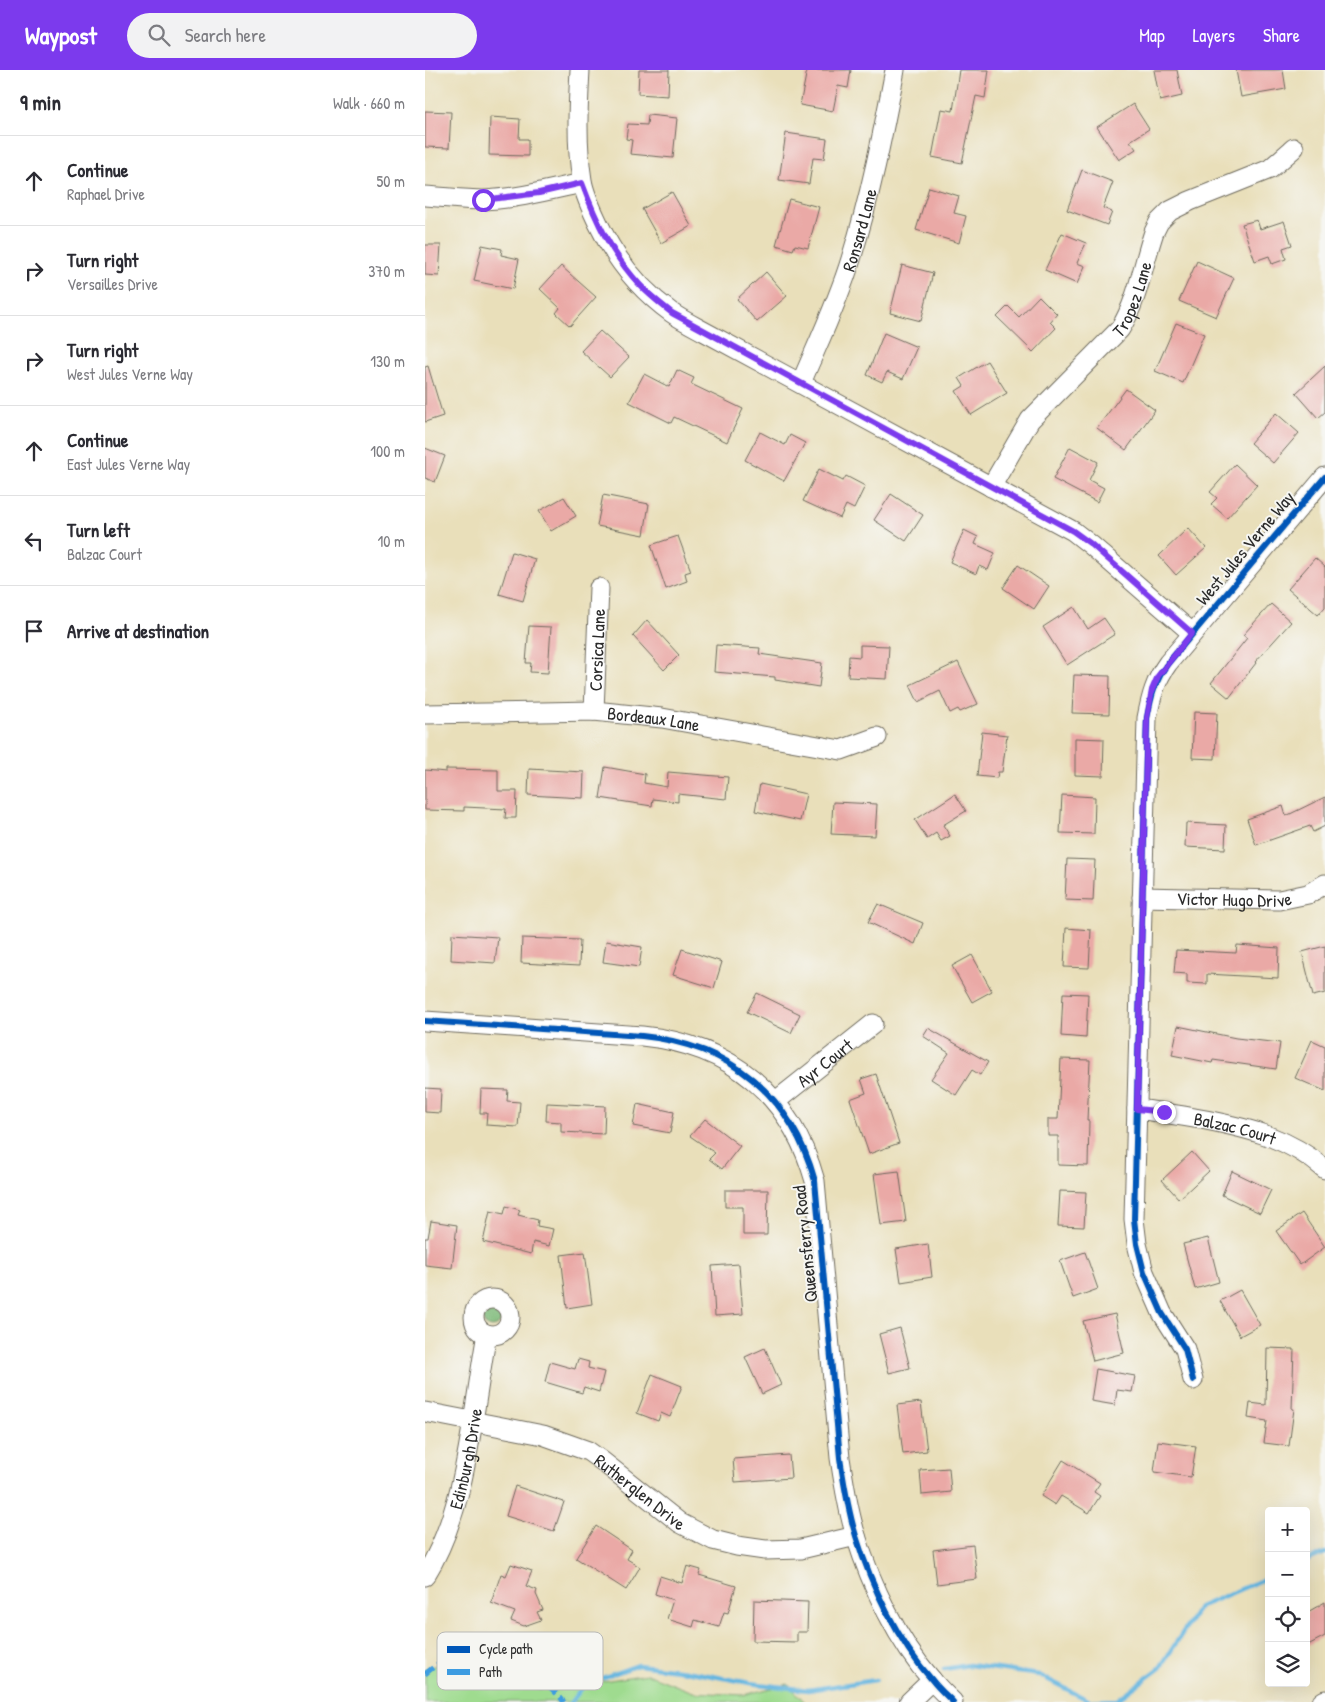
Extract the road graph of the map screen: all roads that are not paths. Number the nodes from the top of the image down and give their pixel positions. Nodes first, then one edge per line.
1 (580, 70) edge
2 (895, 70) edge
3 (1293, 148) dead end
4 (582, 183) junction
5 (425, 196) edge
6 (801, 383) junction
7 (1325, 476) edge
8 (991, 487) junction
9 (599, 588) dead end
10 (1192, 633) junction
11 (594, 711) junction
12 (425, 714) edge
13 (877, 737) dead end
14 (1325, 884) edge
15 (1142, 897) junction
16 (425, 1021) edge
17 (873, 1024) dead end
18 (776, 1101) junction
19 (1137, 1109) junction
20 (1325, 1169) edge
21 (487, 1334) dead end
22 (1193, 1380) dead end
23 (425, 1412) edge
24 (473, 1420) junction
25 (856, 1536) junction
26 (425, 1576) edge
27 (932, 1680) junction
28 (909, 1702) edge
29 (953, 1702) edge

1 - 4 street
2 - 6 street, Ronsard Lane
3 - 8 street, Tropez Lane
4 - 5 street
4 - 6 street
6 - 8 street
7 - 10 street, West Jules Verne Way
8 - 10 street
9 - 11 street, Corsica Lane
10 - 15 street, West Jules Verne Way
11 - 12 street, Bordeaux Lane
11 - 13 street, Bordeaux Lane
14 - 15 street, Victor Hugo Drive
15 - 19 street, West Jules Verne Way
16 - 18 street, Queensferry Road
17 - 18 street, Ayr Court
18 - 25 street, Queensferry Road
19 - 20 street, Balzac Court
19 - 22 street, West Jules Verne Way
21 - 24 street, Edinburgh Drive
23 - 24 street, Rutherglen Drive
24 - 25 street, Rutherglen Drive
24 - 26 street, Edinburgh Drive
25 - 27 street, Queensferry Road
27 - 28 street
27 - 29 street, Queensferry Road

